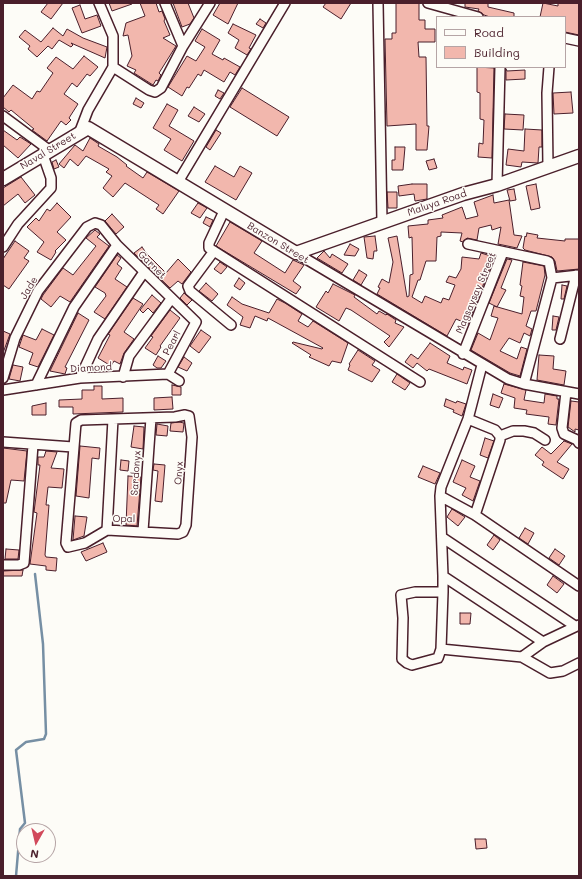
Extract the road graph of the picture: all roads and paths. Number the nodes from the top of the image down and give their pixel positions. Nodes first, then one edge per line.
1 (99, 3) edge
2 (165, 3) edge
3 (210, 3) edge
4 (285, 3) edge
5 (376, 3) edge
6 (428, 3) edge
7 (474, 16) edge
8 (566, 38) edge
9 (579, 41) edge
10 (183, 46) junction
11 (113, 66) junction
12 (500, 68) edge
13 (549, 68) edge
14 (3, 116) edge
15 (80, 131) junction
16 (95, 131) joint
17 (46, 153) junction
18 (579, 156) edge
19 (548, 167) junction
20 (3, 179) edge
21 (178, 182) junction
22 (497, 185) junction
23 (224, 211) junction
24 (382, 222) junction
25 (95, 223) joint
26 (468, 244) dead end
27 (117, 246) junction
28 (3, 247) edge
29 (214, 252) junction
30 (503, 252) junction
31 (296, 253) junction
32 (144, 272) junction
33 (578, 275) edge
34 (552, 278) junction
35 (171, 299) junction
36 (196, 322) joint
37 (231, 324) dead end
38 (560, 339) dead end
39 (463, 354) junction
40 (482, 365) junction
41 (168, 374) junction
42 (123, 377) junction
43 (3, 378) edge
44 (80, 378) junction
45 (180, 381) dead end
46 (420, 382) dead end
47 (524, 384) junction
48 (36, 385) junction
49 (3, 390) edge
50 (566, 392) junction
51 (579, 394) edge
52 (151, 418) junction
53 (113, 419) junction
54 (468, 419) junction
55 (500, 436) junction
56 (545, 440) dead end
57 (3, 442) edge
58 (579, 443) edge
59 (33, 445) junction
60 (73, 447) junction
61 (440, 496) junction
62 (475, 514) junction
63 (107, 530) junction
64 (143, 531) junction
65 (183, 532) joint
66 (443, 538) junction
67 (3, 565) edge
68 (443, 576) junction
69 (579, 586) edge
70 (443, 592) junction
71 (577, 625) edge
72 (543, 642) junction
73 (441, 648) junction
74 (522, 657) junction
75 (579, 663) edge

1 - 11 street
2 - 10 street
3 - 10 street
4 - 21 street
5 - 24 street
6 - 7 street
8 - 9 street
10 - 11 street
11 - 15 street
12 - 22 street
13 - 19 street
14 - 17 street
15 - 16 street, Naval Street
15 - 17 street, Naval Street
16 - 21 street, Banzon Street
17 - 20 street, Naval Street
17 - 28 street
18 - 19 street, Maluya Road
19 - 22 street, Maluya Road
21 - 23 street, Banzon Street
22 - 24 street, Maluya Road
23 - 29 street
23 - 31 street, Banzon Street
24 - 31 street, Maluya Road
25 - 27 street, Garnet
25 - 43 street, Jade
26 - 30 street
27 - 32 street, Garnet
27 - 48 street
29 - 37 street
29 - 46 street
30 - 34 street, Magsaysay Street
30 - 39 street, Magsaysay Street
31 - 39 street, Banzon Street
32 - 35 street, Garnet
32 - 44 street
33 - 34 street
33 - 38 street
34 - 47 street
35 - 36 street, Garnet
35 - 42 street
36 - 41 street, Pearl
39 - 40 street, Banzon Street
40 - 47 street, Banzon Street
40 - 54 street
41 - 42 street, Diamond
41 - 45 street
42 - 44 street, Diamond
44 - 48 street, Diamond
47 - 50 street, Banzon Street
48 - 49 street, Diamond
50 - 51 street, Banzon Street
50 - 58 street
52 - 53 street
52 - 64 street, Sardonyx
52 - 65 street, Onyx
53 - 60 street
53 - 63 street
54 - 55 street
54 - 61 street
55 - 56 street
55 - 62 street
57 - 59 street
59 - 60 street
59 - 67 street
60 - 63 street, Opal
61 - 62 street
61 - 66 street
62 - 69 street
63 - 64 street, Opal
64 - 65 street, Opal
66 - 68 street
66 - 71 street
68 - 70 street
68 - 72 street
70 - 73 street
70 - 73 street
71 - 72 street
72 - 74 street
73 - 74 street
74 - 75 street

